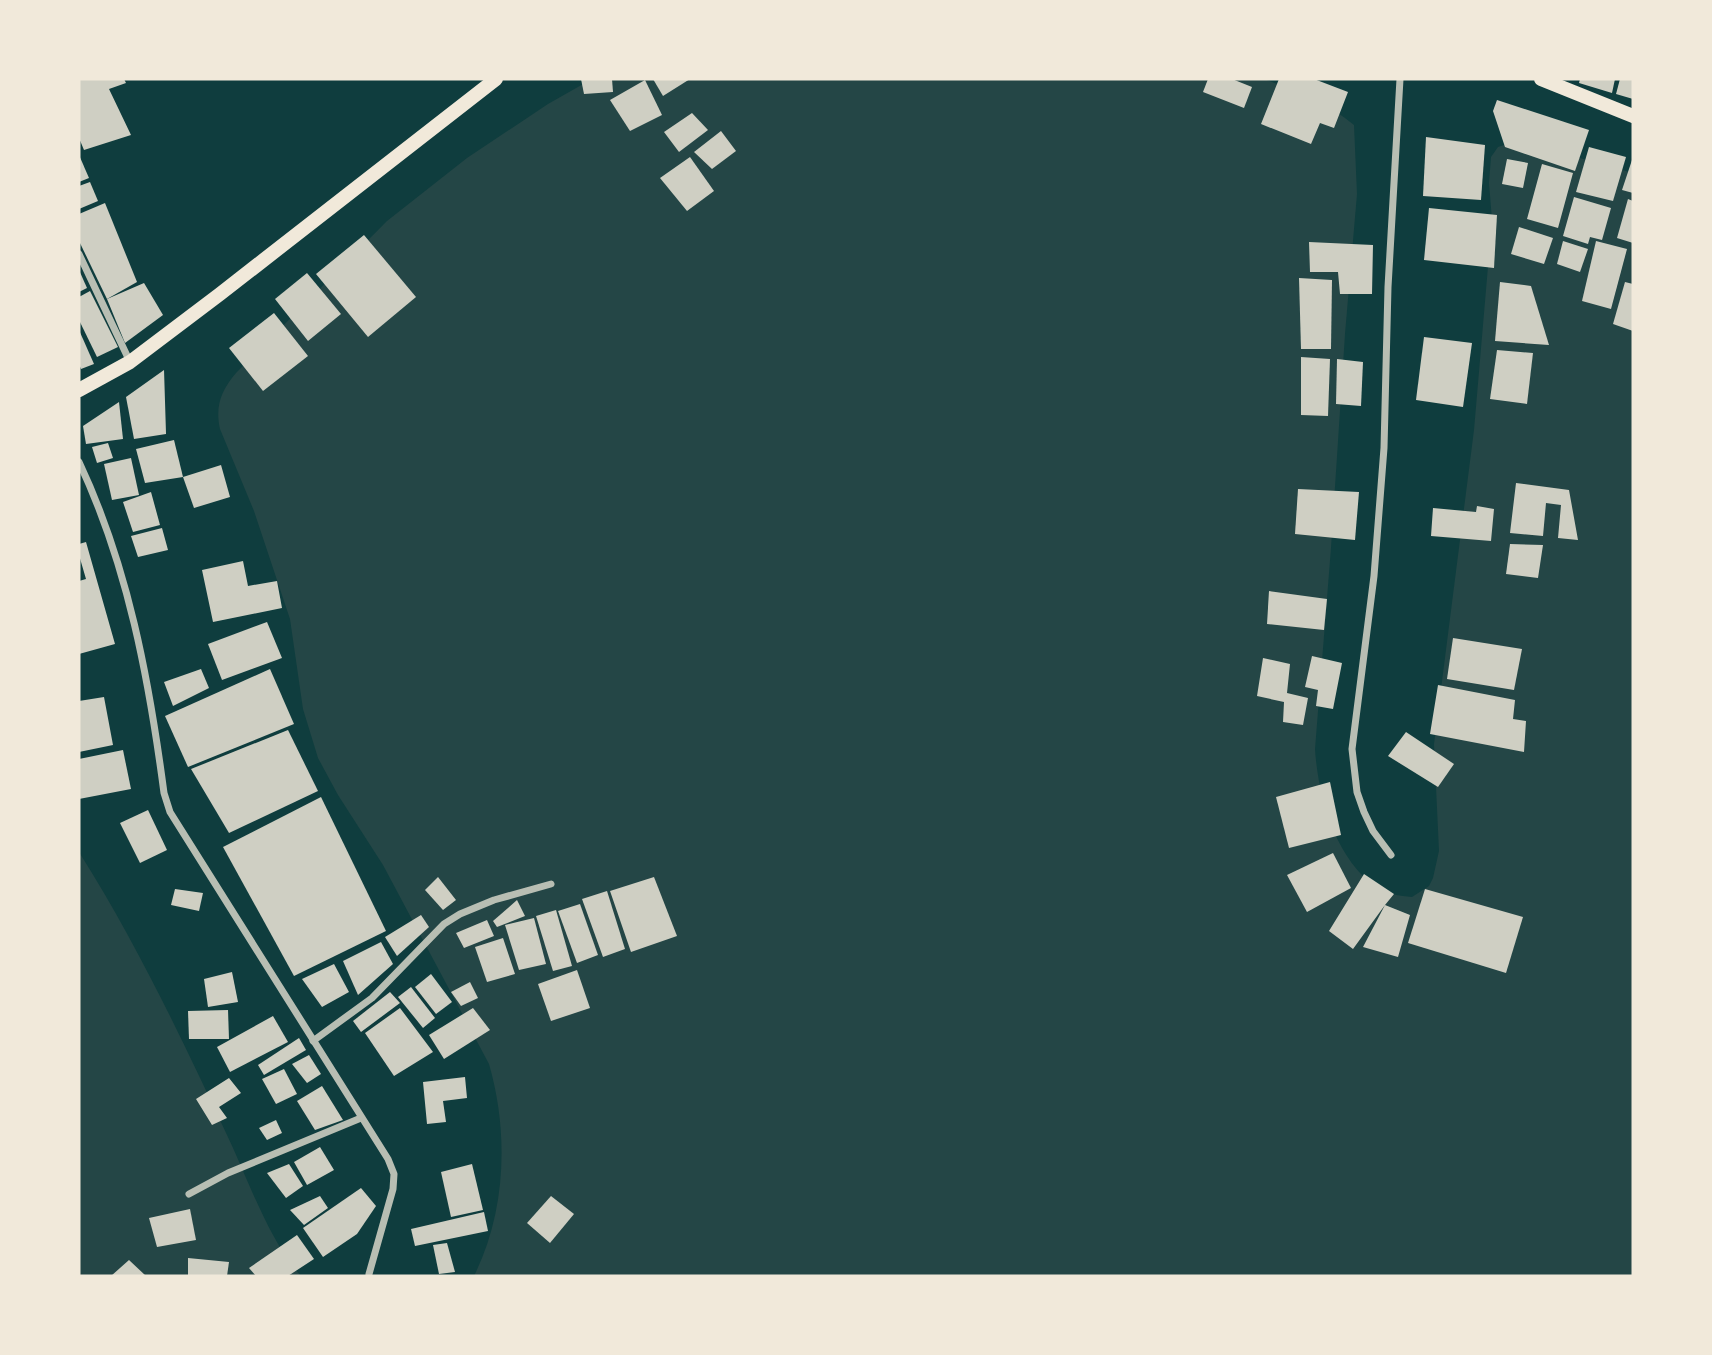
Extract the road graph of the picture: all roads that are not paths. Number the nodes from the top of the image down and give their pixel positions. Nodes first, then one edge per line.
1 (496, 79) edge
2 (1400, 79) edge
3 (1541, 79) edge
4 (1633, 116) edge
5 (79, 254) edge
6 (130, 362) junction
7 (79, 390) edge
8 (79, 462) edge
9 (1391, 855) dead end
10 (551, 884) dead end
11 (313, 1041) junction
12 (361, 1118) junction
13 (189, 1194) dead end
14 (369, 1274) dead end

1 - 6 main road
2 - 9 street
3 - 4 main road
5 - 6 street
6 - 7 main road
8 - 11 street
10 - 11 street
11 - 12 street
12 - 13 street
12 - 14 street

